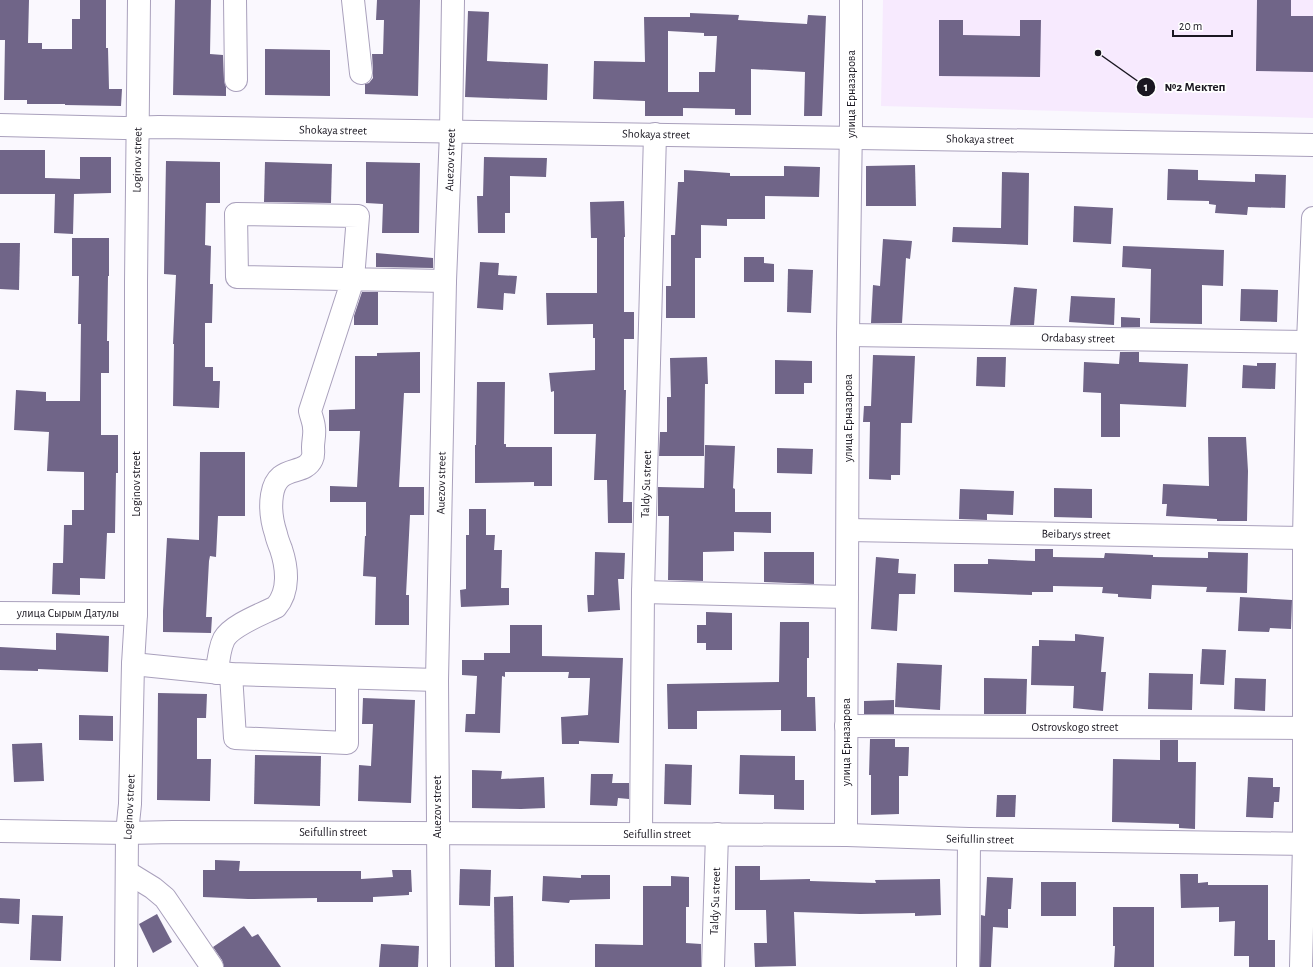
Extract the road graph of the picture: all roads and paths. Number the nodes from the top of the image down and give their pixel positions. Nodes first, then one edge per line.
1 (139, 0) edge
2 (235, 0) edge
3 (353, 0) edge
4 (453, 0) edge
5 (851, 0) edge
6 (362, 74) dead end
7 (236, 80) dead end
8 (0, 125) edge
9 (138, 128) junction
10 (451, 132) junction
11 (655, 134) junction
12 (851, 137) junction
13 (1313, 145) edge
14 (1313, 218) edge
15 (353, 279) junction
16 (445, 281) junction
17 (848, 335) junction
18 (1308, 342) junction
19 (848, 530) junction
20 (1304, 538) junction
21 (643, 592) junction
22 (847, 597) junction
23 (0, 613) edge
24 (136, 614) junction
25 (133, 664) junction
26 (224, 674) junction
27 (347, 678) junction
28 (437, 680) junction
29 (846, 726) junction
30 (1304, 728) junction
31 (0, 831) edge
32 (127, 833) junction
33 (437, 833) junction
34 (641, 834) junction
35 (717, 834) junction
36 (847, 835) junction
37 (968, 839) junction
38 (1308, 844) edge
39 (127, 872) junction
40 (126, 967) edge
41 (212, 967) edge
42 (439, 967) edge
43 (713, 967) edge
44 (968, 967) edge
45 (1301, 967) edge

1 - 9 street, Loginov street
2 - 7 street
3 - 6 street
4 - 10 street, Auezov street
5 - 12 street, улица Ерназарова
8 - 9 street, Shokaya street
9 - 10 street, Shokaya street
9 - 24 street, Loginov street
10 - 11 street, Shokaya street
10 - 16 street, Auezov street
11 - 12 street, Shokaya street
11 - 21 street, Taldy Su street
12 - 13 street, Shokaya street
12 - 17 street, улица Ерназарова
14 - 18 street
15 - 15 street
15 - 16 street
15 - 26 street
16 - 28 street, Auezov street
17 - 18 street, Ordabasy street
17 - 19 street, улица Ерназарова
18 - 20 street
19 - 20 street, Beibarys street
19 - 22 street, улица Ерназарова
20 - 30 street
21 - 22 street
21 - 34 street, Taldy Su street
22 - 29 street, улица Ерназарова
23 - 24 street, улица Сырым Датулы
24 - 25 street, Loginov street
25 - 26 street
25 - 32 street, Loginov street
26 - 27 street
26 - 27 street
27 - 28 street
28 - 33 street, Auezov street
29 - 30 street, Ostrovskogo street
29 - 36 street, улица Ерназарова
30 - 38 street
31 - 32 street, Seifullin street
32 - 33 street, Seifullin street
32 - 39 street, Loginov street
33 - 34 street, Seifullin street
33 - 42 street, Auezov street
34 - 35 street, Seifullin street
35 - 36 street, Seifullin street
35 - 43 street, Taldy Su street
36 - 37 street, Seifullin street
37 - 38 street, Seifullin street
37 - 44 street
38 - 45 street
39 - 40 street, Loginov street
39 - 41 street

